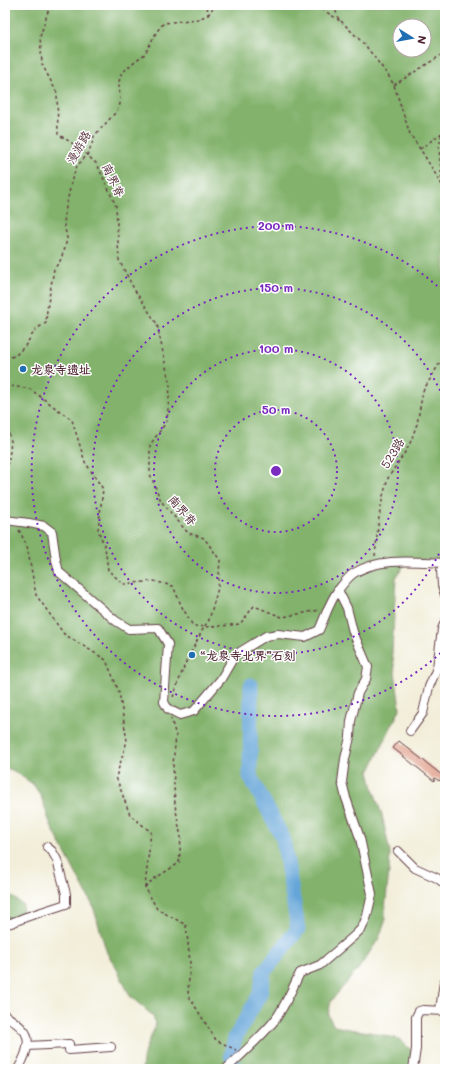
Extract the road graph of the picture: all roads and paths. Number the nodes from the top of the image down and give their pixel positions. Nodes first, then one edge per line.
1 (48, 5) edge
2 (207, 5) edge
3 (215, 5) edge
4 (318, 5) edge
5 (334, 5) edge
6 (208, 15) junction
7 (343, 23) junction
8 (445, 49) edge
9 (394, 85) junction
10 (444, 133) edge
11 (420, 150) junction
12 (87, 155) junction
13 (442, 185) junction
14 (445, 190) edge
15 (445, 354) edge
16 (5, 358) edge
17 (5, 385) edge
18 (5, 422) edge
19 (5, 474) edge
20 (5, 520) edge
21 (14, 521) junction
22 (445, 564) edge
23 (368, 566) junction
24 (338, 590) junction
25 (445, 595) edge
26 (328, 608) junction
27 (445, 622) edge
28 (204, 627) junction
29 (168, 709) junction
30 (410, 731) dead end
31 (47, 847) dead end
32 (398, 851) dead end
33 (445, 884) edge
34 (145, 887) junction
35 (5, 924) edge
36 (444, 982) edge
37 (443, 1011) edge
38 (5, 1015) edge
39 (27, 1046) junction
40 (111, 1047) dead end
41 (243, 1053) junction
42 (18, 1069) edge
43 (226, 1069) edge
44 (413, 1069) edge

1 - 12 path, 南界脊
2 - 6 path
3 - 6 path
4 - 7 path
5 - 7 path
6 - 12 path, 漫游路
7 - 9 path
8 - 9 path
9 - 11 path
10 - 11 path
10 - 13 path
11 - 13 path
12 - 16 path, 漫游路
12 - 28 path, 南界脊
13 - 14 path
15 - 23 path, 523路
17 - 28 path
18 - 19 path
20 - 21 street
21 - 29 street
21 - 34 path
22 - 23 street
22 - 25 street
23 - 24 street
24 - 26 street
24 - 41 street
26 - 28 path
26 - 29 street
27 - 30 street
28 - 29 path, 南界脊
29 - 34 path
31 - 35 street
32 - 33 street
34 - 41 path
36 - 37 street
37 - 44 street
38 - 39 street
39 - 40 street
39 - 42 street
41 - 43 street

